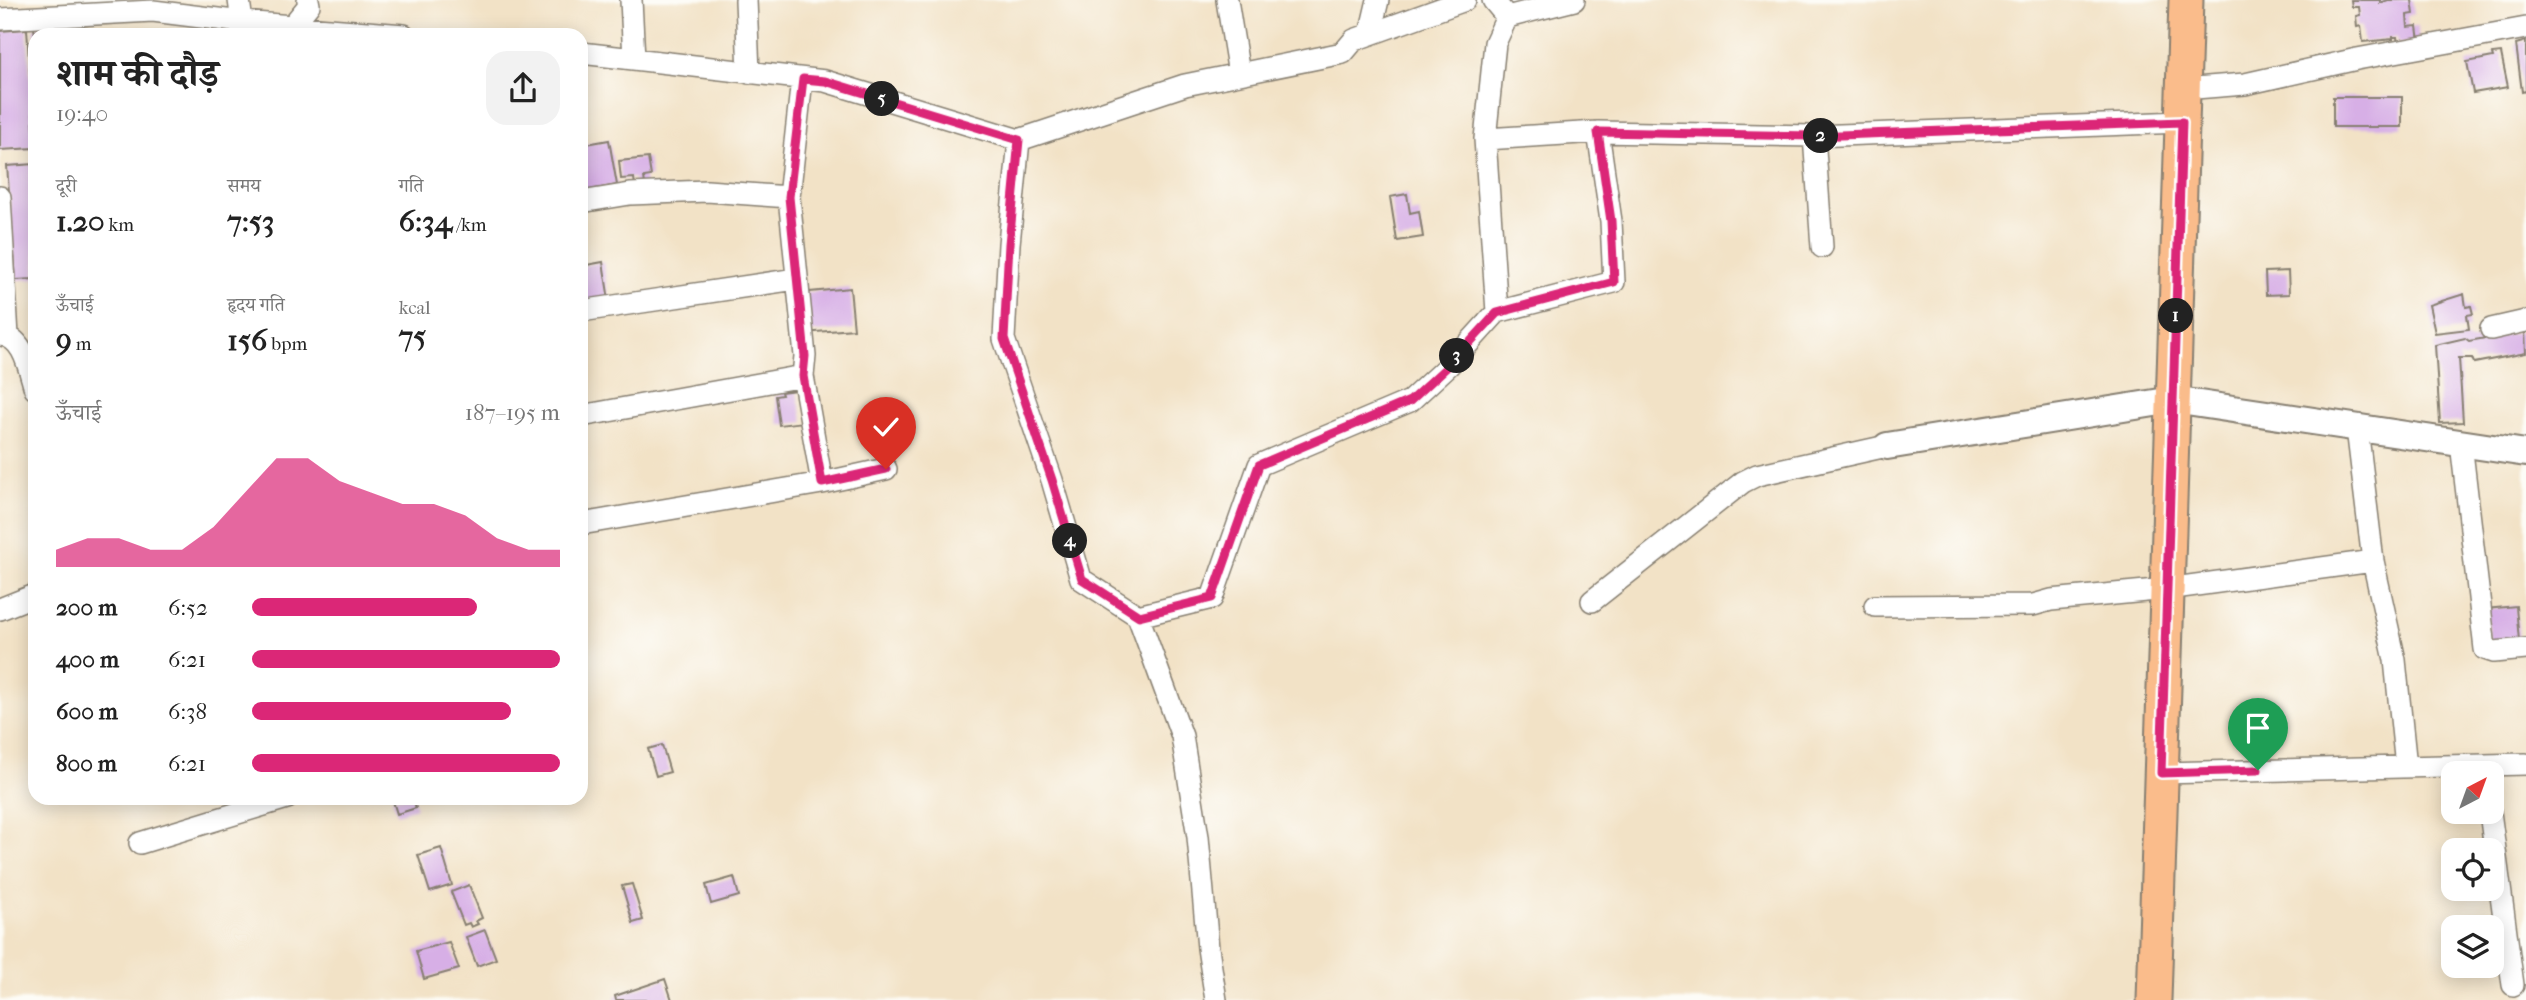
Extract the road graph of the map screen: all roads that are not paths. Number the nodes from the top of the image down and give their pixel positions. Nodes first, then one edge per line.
1 (239, 0) edge
2 (308, 0) edge
3 (631, 0) edge
4 (746, 0) edge
5 (1227, 0) edge
6 (1378, 0) edge
7 (1465, 0) edge
8 (1493, 0) edge
9 (1574, 0) edge
10 (2186, 0) edge
11 (152, 5) edge
12 (1507, 17) junction
13 (0, 19) edge
14 (242, 22) junction
15 (275, 28) edge
16 (294, 28) edge
17 (2526, 28) edge
18 (1370, 34) junction
19 (588, 54) edge
20 (634, 59) junction
21 (749, 73) junction
22 (1239, 74) junction
23 (803, 79) junction
24 (2183, 89) junction
25 (2182, 122) junction
26 (1598, 132) junction
27 (1814, 136) junction
28 (1485, 139) junction
29 (1019, 140) junction
30 (0, 197) edge
31 (789, 197) junction
32 (588, 201) edge
33 (1822, 247) dead end
34 (796, 279) junction
35 (588, 310) edge
36 (1497, 313) junction
37 (2526, 321) edge
38 (2491, 329) dead end
39 (4, 335) edge
40 (28, 356) edge
41 (803, 376) junction
42 (2173, 400) junction
43 (588, 415) edge
44 (2357, 428) junction
45 (2460, 443) junction
46 (1887, 446) joint
47 (2526, 453) edge
48 (886, 469) dead end
49 (822, 483) junction
50 (588, 523) edge
51 (2373, 561) junction
52 (2167, 589) junction
53 (28, 598) edge
54 (1592, 601) dead end
55 (1875, 606) dead end
56 (0, 610) edge
57 (1139, 616) junction
58 (2526, 649) edge
59 (2526, 764) edge
60 (2406, 767) junction
61 (2504, 767) edge
62 (2441, 768) edge
63 (2161, 773) junction
64 (239, 805) edge
65 (2492, 824) edge
66 (140, 843) dead end
67 (2514, 985) dead end
68 (1216, 1000) edge
69 (2154, 1000) edge

1 - 14 street
2 - 16 street
3 - 20 street
4 - 21 street
5 - 22 street
6 - 18 street
7 - 18 street
8 - 12 street
9 - 12 street
10 - 24 main road
11 - 13 street
11 - 14 street
12 - 28 street
14 - 15 street
17 - 24 street
18 - 22 street
19 - 20 street
20 - 21 street
21 - 23 street
22 - 29 street
23 - 29 street
23 - 31 street
24 - 25 main road
25 - 27 street
25 - 42 main road
26 - 27 street
26 - 28 street
26 - 36 street
27 - 33 street
28 - 36 street
29 - 57 street
30 - 39 street
31 - 32 street
31 - 34 street
34 - 35 street
34 - 41 street
36 - 57 street
37 - 38 street
39 - 40 street
41 - 43 street
41 - 49 street
42 - 44 street
42 - 46 street
42 - 52 main road
44 - 45 street
44 - 51 street
45 - 47 street
45 - 58 street
46 - 54 street
48 - 49 street
49 - 50 street
51 - 52 street
51 - 60 street
52 - 55 street
52 - 63 main road
53 - 56 street
57 - 68 street
59 - 61 street
60 - 62 street
60 - 63 street
63 - 69 main road
64 - 66 street
65 - 67 street

